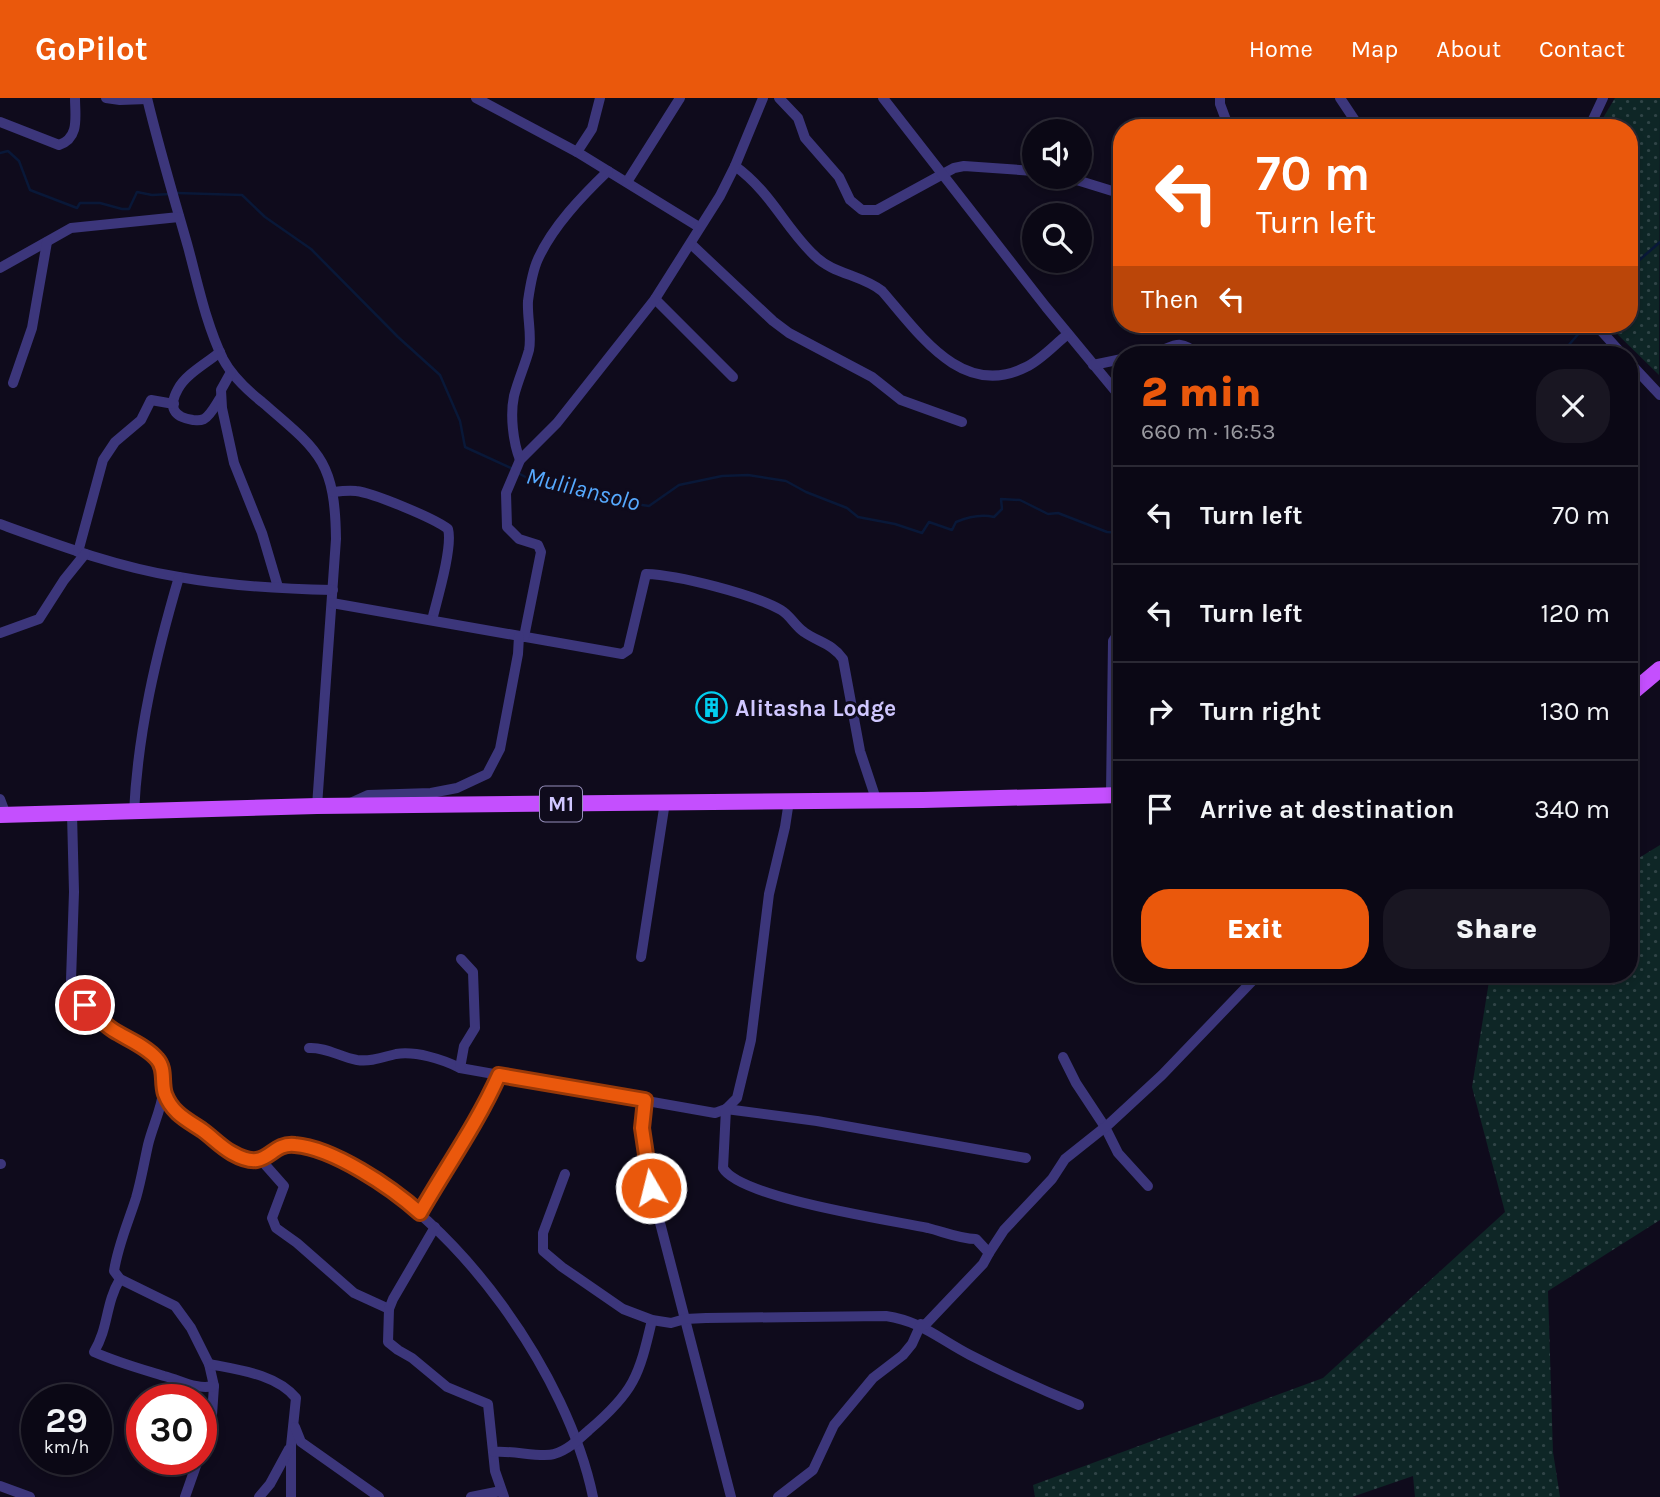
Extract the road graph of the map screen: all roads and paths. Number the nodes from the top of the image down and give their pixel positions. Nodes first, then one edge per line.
1 (75, 98) edge
2 (106, 98) edge
3 (147, 98) edge
4 (476, 98) edge
5 (600, 98) edge
6 (680, 98) edge
7 (763, 98) edge
8 (779, 98) edge
9 (883, 98) edge
10 (1220, 98) edge
11 (1340, 98) edge
12 (1604, 98) edge
13 (1226, 119) edge
14 (1354, 119) edge
15 (1594, 119) edge
16 (0, 122) edge
17 (577, 152) junction
18 (735, 166) junction
19 (1022, 170) edge
20 (608, 171) junction
21 (943, 174) junction
22 (628, 182) junction
23 (1092, 185) edge
24 (1113, 191) edge
25 (178, 217) junction
26 (699, 227) junction
27 (47, 242) junction
28 (691, 244) junction
29 (0, 268) edge
30 (655, 299) junction
31 (1603, 333) edge
32 (1068, 334) junction
33 (1615, 346) edge
34 (220, 352) junction
35 (1113, 361) edge
36 (1093, 365) junction
37 (231, 372) junction
38 (1638, 372) edge
39 (733, 377) dead end
40 (13, 383) dead end
41 (1113, 388) edge
42 (1660, 396) edge
43 (221, 397) junction
44 (174, 404) junction
45 (962, 422) dead end
46 (517, 466) junction
47 (334, 492) junction
48 (0, 524) edge
49 (82, 553) junction
50 (178, 577) junction
51 (278, 587) junction
52 (333, 590) junction
53 (332, 603) junction
54 (432, 620) junction
55 (0, 634) edge
56 (522, 637) junction
57 (1660, 669) edge
58 (1638, 687) edge
59 (1113, 795) edge
60 (0, 799) edge
61 (876, 799) junction
62 (789, 801) junction
63 (665, 802) junction
64 (317, 806) junction
65 (344, 806) junction
66 (134, 812) junction
67 (72, 814) junction
68 (3, 815) edge
69 (641, 957) dead end
70 (461, 959) dead end
71 (1250, 983) edge
72 (309, 1048) dead end
73 (1063, 1057) dead end
74 (460, 1068) junction
75 (499, 1075) junction
76 (164, 1093) junction
77 (645, 1100) junction
78 (726, 1109) junction
79 (1105, 1127) junction
80 (1026, 1158) dead end
81 (261, 1160) junction
82 (565, 1174) dead end
83 (1148, 1186) dead end
84 (420, 1213) junction
85 (435, 1227) junction
86 (989, 1252) junction
87 (120, 1279) junction
88 (389, 1309) junction
89 (685, 1319) junction
90 (652, 1320) junction
91 (921, 1324) junction
92 (209, 1364) junction
93 (188, 1384) edge
94 (214, 1384) edge
95 (1079, 1405) dead end
96 (295, 1426) junction
97 (576, 1441) junction
98 (291, 1446) junction
99 (494, 1452) junction
100 (193, 1475) edge
101 (0, 1486) edge
102 (503, 1494) edge
103 (30, 1497) edge
104 (185, 1497) edge
105 (259, 1497) edge
106 (291, 1497) edge
107 (379, 1497) edge
108 (471, 1497) edge
109 (593, 1497) edge
110 (732, 1497) edge
111 (778, 1497) edge

1 - 16 street
2 - 3 street
3 - 25 street
4 - 17 street
5 - 17 street
6 - 22 street
7 - 18 street
8 - 21 street
9 - 21 street
10 - 13 street
11 - 14 street
12 - 15 street
17 - 20 street
18 - 26 street
18 - 32 street
19 - 21 street
20 - 22 street
20 - 46 street
21 - 32 street
22 - 26 street
23 - 24 street
25 - 27 street
25 - 34 street
26 - 28 street
27 - 29 street
27 - 40 street
28 - 30 street
28 - 45 street
30 - 39 street
30 - 46 street
31 - 33 street
32 - 36 street
34 - 37 street
34 - 44 street
35 - 36 street
36 - 41 street
37 - 43 street
37 - 47 street
38 - 42 street
43 - 44 street
43 - 51 street
44 - 49 street
46 - 56 street
47 - 52 street
47 - 54 street
48 - 49 street
49 - 50 street
49 - 55 street
50 - 51 street
50 - 66 street
51 - 52 street
52 - 53 street
53 - 54 street
53 - 64 street
54 - 56 street
56 - 61 street
56 - 65 street
57 - 58 main road
59 - 61 main road, M1
60 - 68 street
61 - 62 main road, M1
62 - 63 main road, M1
62 - 78 street
63 - 65 main road, M1
63 - 69 street
64 - 65 main road, M1
64 - 66 main road, M1
66 - 67 main road, M1
67 - 68 main road, M1
67 - 76 street
70 - 74 street
71 - 79 street
72 - 74 street
73 - 79 street
74 - 75 street
75 - 77 street
75 - 84 street
76 - 81 street
76 - 87 street
77 - 78 street
77 - 89 street
78 - 80 street
78 - 86 street
79 - 83 street
79 - 86 street
81 - 84 street
81 - 88 street
82 - 90 street
84 - 85 street
85 - 88 street
85 - 97 street
86 - 91 street
87 - 92 street
87 - 93 street
88 - 99 street
89 - 90 street
89 - 91 street
89 - 110 street
90 - 97 street
91 - 95 street
91 - 111 street
92 - 94 street
92 - 96 street
96 - 98 street
96 - 107 street
97 - 99 street
97 - 109 street
98 - 105 street
98 - 106 street
99 - 102 street
100 - 104 street
101 - 103 street
102 - 108 street

